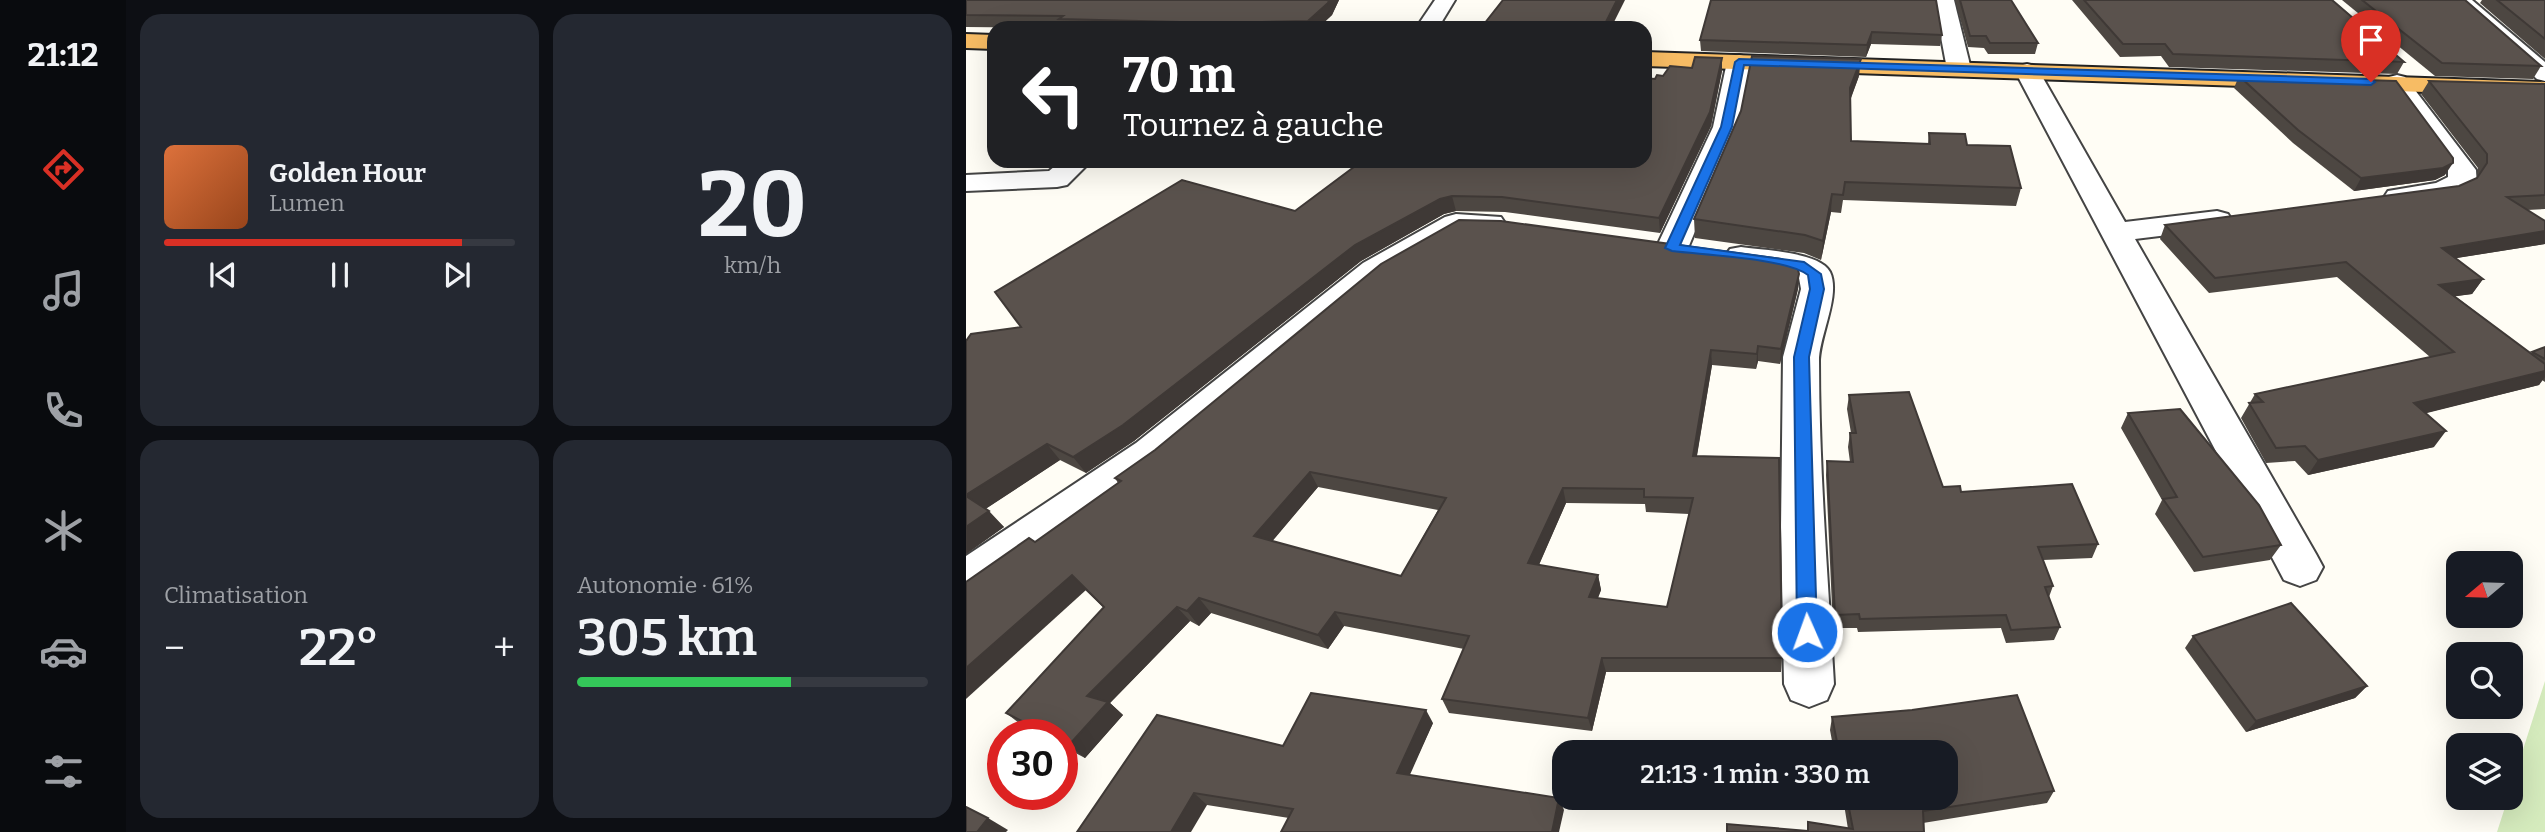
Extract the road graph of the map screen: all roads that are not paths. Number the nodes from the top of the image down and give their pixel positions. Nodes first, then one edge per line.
1 (1446, 0) edge
2 (1944, 0) edge
3 (2460, 0) edge
4 (1432, 21) edge
5 (966, 41) edge
6 (987, 42) edge
7 (1652, 59) edge
8 (1739, 62) junction
9 (1959, 69) junction
10 (2396, 70) junction
11 (2027, 71) junction
12 (2545, 74) edge
13 (2545, 89) edge
14 (1069, 168) edge
15 (966, 183) edge
16 (995, 184) junction
17 (2375, 200) edge
18 (966, 204) edge
19 (2239, 217) edge
20 (1518, 226) edge
21 (2117, 232) junction
22 (2300, 566) dead end
23 (966, 580) edge
24 (1809, 684) dead end

1 - 4 street
2 - 9 street
3 - 12 street
5 - 6 highway
7 - 8 highway
8 - 9 highway
8 - 24 street
9 - 11 highway
10 - 11 highway
10 - 13 highway
10 - 17 street
11 - 21 street
14 - 16 street
15 - 16 street
16 - 18 street
19 - 21 street
20 - 23 street
21 - 22 street

